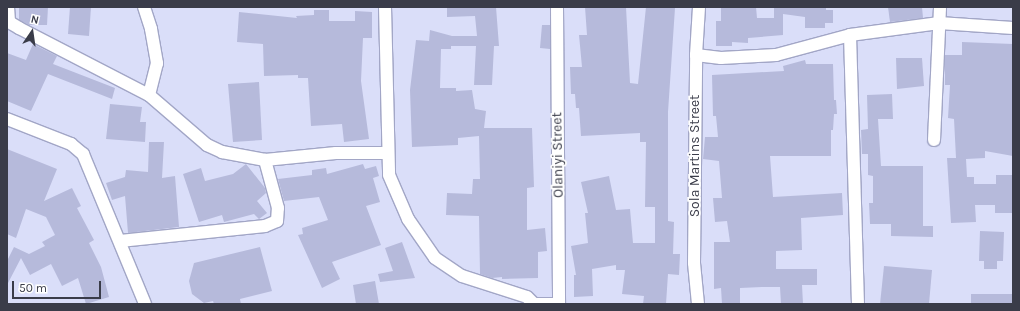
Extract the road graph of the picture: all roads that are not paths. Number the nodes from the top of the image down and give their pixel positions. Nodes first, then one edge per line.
1 (8, 7) edge
2 (144, 7) edge
3 (385, 7) edge
4 (557, 7) edge
5 (699, 7) edge
6 (940, 7) edge
7 (939, 23) junction
8 (1013, 28) edge
9 (850, 35) junction
10 (696, 54) junction
11 (149, 95) junction
12 (7, 119) edge
13 (934, 140) dead end
14 (387, 153) junction
15 (265, 160) junction
16 (120, 241) junction
17 (144, 304) edge
18 (534, 304) edge
19 (555, 304) edge
20 (560, 304) edge
21 (698, 304) edge
22 (858, 304) edge

1 - 11 street
2 - 11 street
3 - 14 street
4 - 20 street, Olaniyi Street
5 - 10 street, Sola Martins Street
6 - 7 street
7 - 8 street
7 - 9 street
7 - 13 street
9 - 10 street
9 - 22 street
10 - 21 street, Sola Martins Street
11 - 15 street
12 - 16 street
14 - 15 street
14 - 18 street
15 - 16 street
16 - 17 street
18 - 19 street

